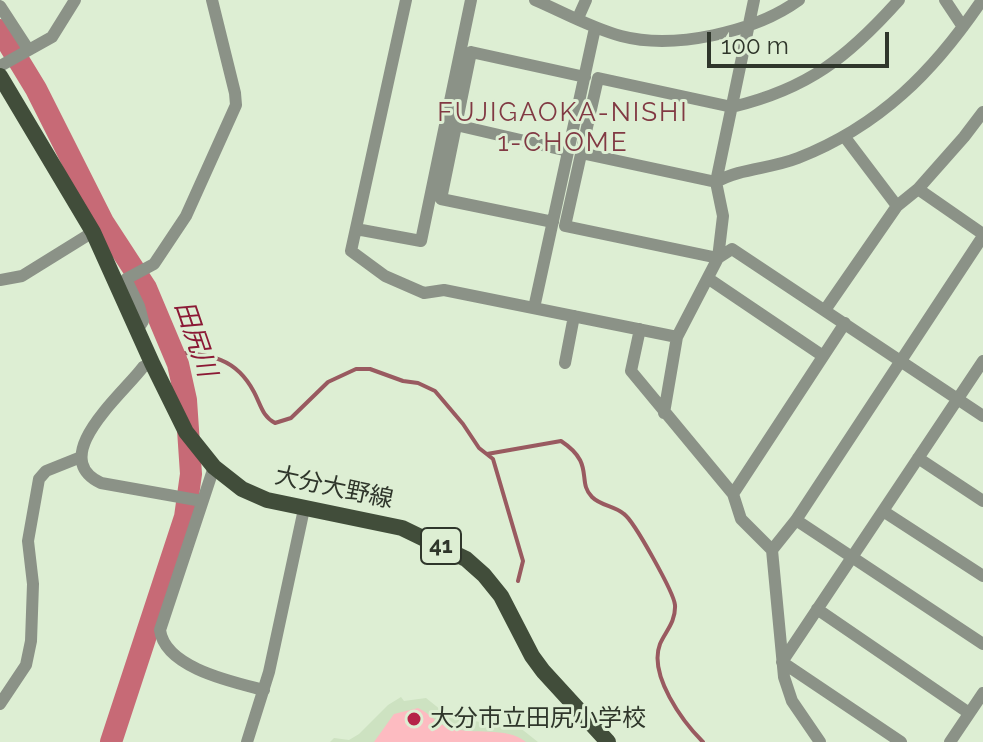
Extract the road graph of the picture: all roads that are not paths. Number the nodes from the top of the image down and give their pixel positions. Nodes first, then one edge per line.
1 (75, 0) edge
2 (212, 0) edge
3 (406, 0) edge
4 (471, 0) edge
5 (535, 0) edge
6 (586, 0) edge
7 (754, 0) edge
8 (799, 0) edge
9 (899, 0) edge
10 (945, 0) edge
11 (982, 0) edge
12 (0, 6) edge
13 (578, 18) junction
14 (749, 26) junction
15 (963, 27) junction
16 (595, 28) junction
17 (26, 50) junction
18 (3, 68) edge
19 (585, 77) junction
20 (732, 107) junction
21 (983, 112) edge
22 (456, 125) junction
23 (844, 136) junction
24 (575, 152) junction
25 (716, 182) junction
26 (918, 189) junction
27 (897, 206) junction
28 (553, 222) junction
29 (356, 229) junction
30 (93, 232) junction
31 (983, 235) edge
32 (718, 258) junction
33 (709, 279) junction
34 (0, 280) edge
35 (534, 308) junction
36 (825, 310) junction
37 (574, 316) junction
38 (845, 323) junction
39 (138, 329) junction
40 (640, 329) junction
41 (677, 337) junction
42 (823, 356) junction
43 (902, 361) junction
44 (983, 361) edge
45 (152, 363) junction
46 (565, 363) dead end
47 (958, 399) junction
48 (664, 413) junction
49 (983, 416) edge
50 (81, 457) junction
51 (918, 458) junction
52 (214, 467) junction
53 (733, 494) junction
54 (202, 501) junction
55 (983, 501) edge
56 (304, 509) junction
57 (883, 511) junction
58 (796, 520) junction
59 (772, 550) junction
60 (852, 557) junction
61 (983, 576) edge
62 (817, 609) junction
63 (983, 644) edge
64 (782, 662) junction
65 (264, 690) junction
66 (983, 693) edge
67 (0, 704) edge
68 (969, 713) junction
69 (247, 742) edge
70 (608, 742) edge
71 (820, 742) edge
72 (901, 742) edge
73 (950, 742) edge

1 - 17 street
2 - 39 street
3 - 29 street
4 - 29 street
5 - 13 street
6 - 13 street
7 - 14 street
8 - 14 street
9 - 20 street
10 - 15 street
11 - 15 street
12 - 17 street
13 - 16 street
14 - 16 street
14 - 20 street
15 - 23 street
16 - 19 street
17 - 18 street
18 - 30 main road, 大分大野線 / 41
19 - 22 street
19 - 24 street
20 - 24 street
20 - 25 street
21 - 26 street
22 - 24 street
22 - 28 street
23 - 25 street
23 - 27 street
24 - 25 street
24 - 28 street
24 - 32 street
25 - 32 street
26 - 27 street
26 - 31 street
27 - 36 street
28 - 35 street
29 - 35 street
30 - 34 street
30 - 39 main road, 大分大野線 / 41
31 - 43 street
32 - 33 street
32 - 36 street
33 - 41 street
33 - 42 street
35 - 37 street
36 - 38 street
37 - 40 street
37 - 46 street
38 - 42 street
38 - 43 street
39 - 45 main road, 大分大野線 / 41
40 - 41 street
40 - 48 street
41 - 48 street
42 - 53 street
43 - 47 street
43 - 58 street
44 - 47 street
45 - 50 street
45 - 52 main road, 大分大野線 / 41
47 - 49 street
47 - 51 street
48 - 53 street
50 - 54 street
50 - 67 street
51 - 55 street
51 - 57 street
52 - 54 street
52 - 56 main road, 大分大野線 / 41
53 - 59 street
54 - 65 street
56 - 65 street
56 - 70 main road, 大分大野線 / 41
57 - 60 street
57 - 61 street
58 - 59 street
58 - 60 street
59 - 64 street
60 - 62 street
60 - 63 street
62 - 64 street
62 - 68 street
64 - 71 street
64 - 72 street
65 - 69 street
66 - 68 street
68 - 73 street

